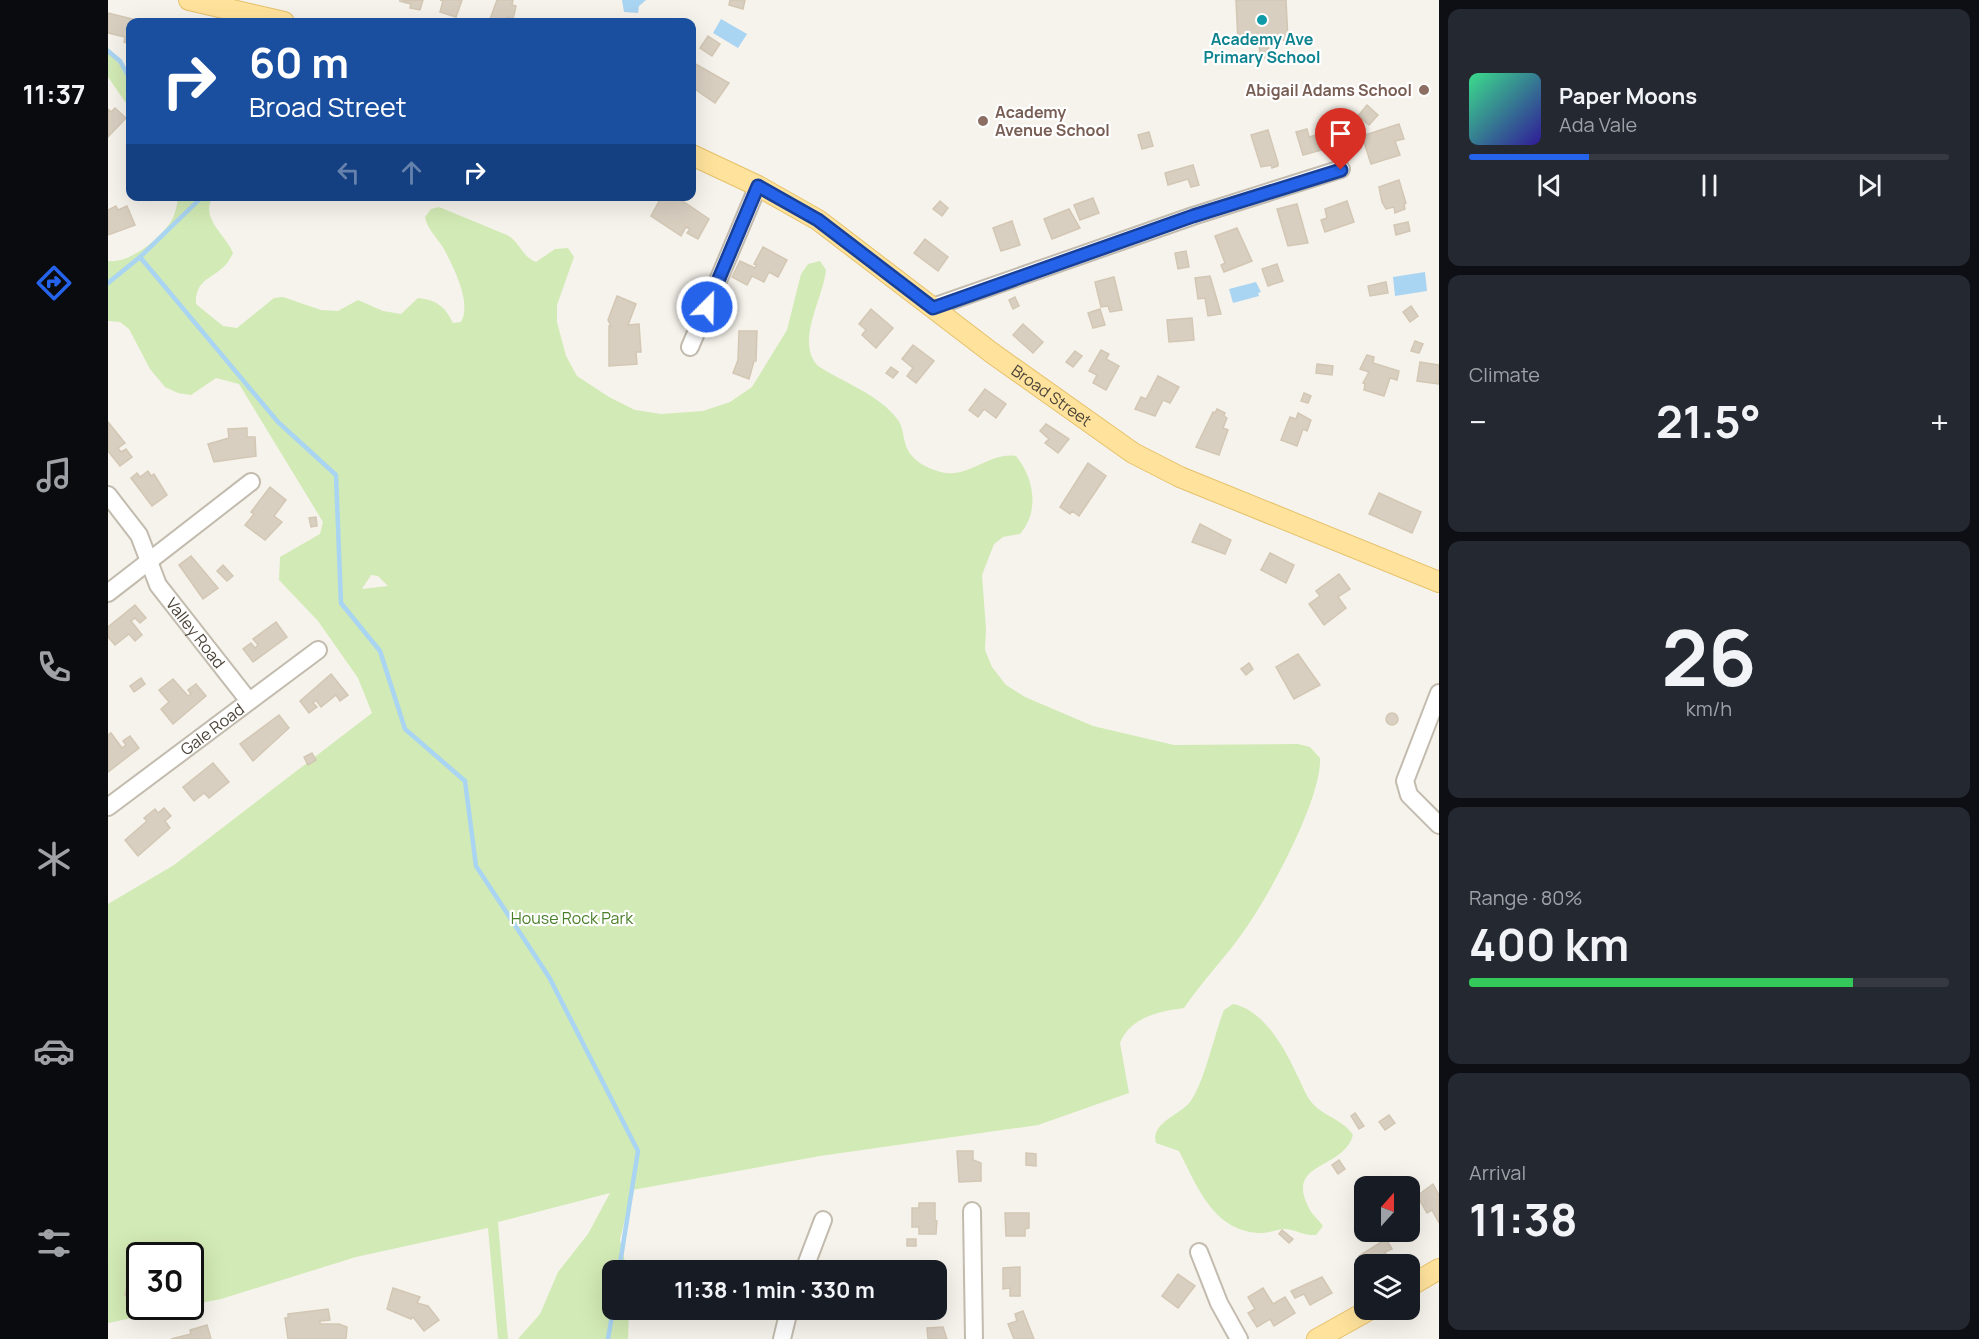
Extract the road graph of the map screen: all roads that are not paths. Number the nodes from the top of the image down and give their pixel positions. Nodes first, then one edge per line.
1 (189, 0) edge
2 (267, 18) edge
3 (696, 157) edge
4 (1341, 170) dead end
5 (758, 186) junction
6 (933, 308) junction
7 (690, 347) dead end
8 (252, 482) dead end
9 (108, 495) edge
10 (150, 562) junction
11 (1439, 582) edge
12 (108, 593) edge
13 (318, 650) dead end
14 (1439, 693) edge
15 (249, 701) junction
16 (108, 807) edge
17 (1439, 825) edge
18 (972, 1211) dead end
19 (823, 1220) dead end
20 (1198, 1252) dead end
21 (808, 1260) edge
22 (1439, 1269) edge
23 (1420, 1280) edge
24 (1354, 1318) edge
25 (787, 1320) edge
26 (782, 1339) edge
27 (974, 1339) edge
28 (1239, 1339) edge
29 (1317, 1339) edge

1 - 2 main road
3 - 5 main road, Broad Street
4 - 6 street
5 - 6 main road, Broad Street
5 - 7 street
6 - 11 main road, Broad Street
8 - 10 street
9 - 10 street, Valley Road
10 - 12 street
10 - 15 street, Valley Road
13 - 15 street, Gale Road
14 - 17 street
15 - 16 street, Gale Road
18 - 27 street
19 - 21 street
20 - 28 street
22 - 23 main road
24 - 29 main road
25 - 26 street

